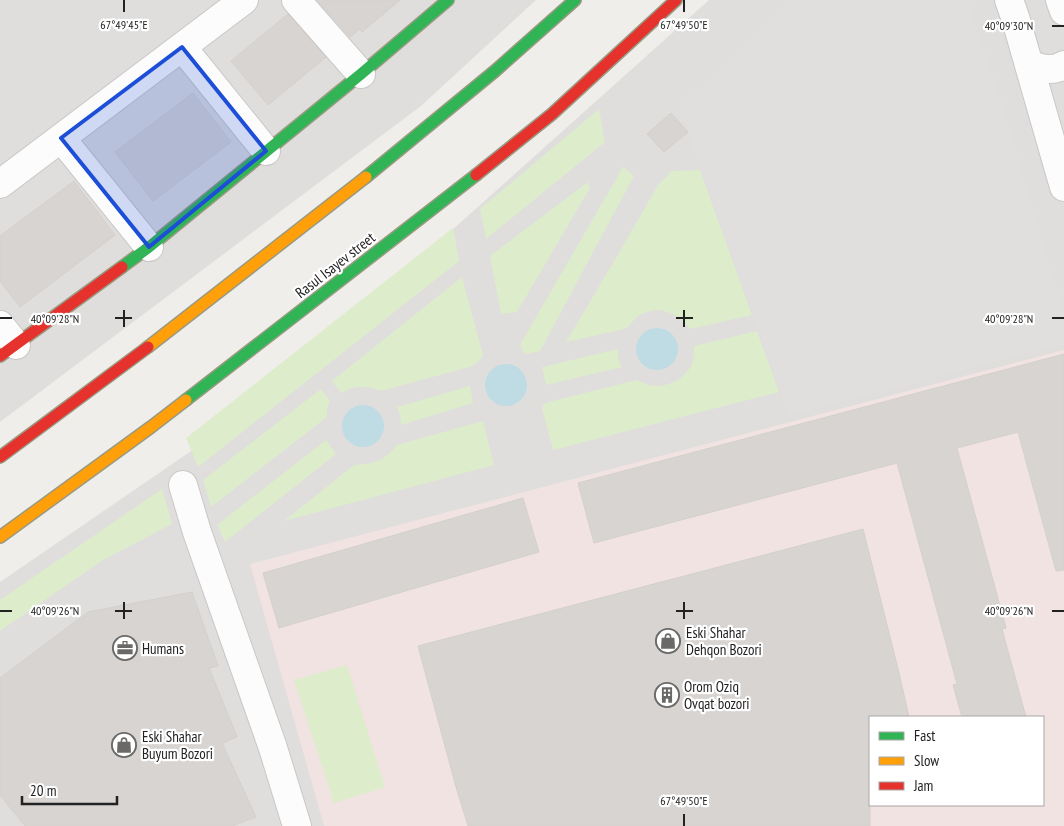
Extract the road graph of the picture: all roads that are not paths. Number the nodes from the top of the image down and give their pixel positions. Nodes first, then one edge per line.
1 (244, 0) edge
2 (296, 0) edge
3 (448, 0) edge
4 (575, 0) edge
5 (676, 0) edge
6 (1010, 0) edge
7 (1060, 0) edge
8 (1064, 12) edge
9 (182, 47) junction
10 (1029, 64) junction
11 (1064, 65) edge
12 (362, 74) junction
13 (62, 138) junction
14 (266, 151) junction
15 (0, 184) edge
16 (1064, 187) edge
17 (149, 247) junction
18 (5, 342) edge
19 (0, 457) edge
20 (183, 484) dead end
21 (0, 537) edge
22 (297, 826) edge

1 - 9 street
2 - 12 street
3 - 12 main road
4 - 19 main road
5 - 21 main road, Rasul Isayev street
6 - 10 street
7 - 8 street
9 - 13 street
9 - 14 street
10 - 11 street
10 - 16 street
12 - 14 main road
13 - 15 street
13 - 17 street
14 - 17 main road
17 - 18 main road
20 - 22 street

